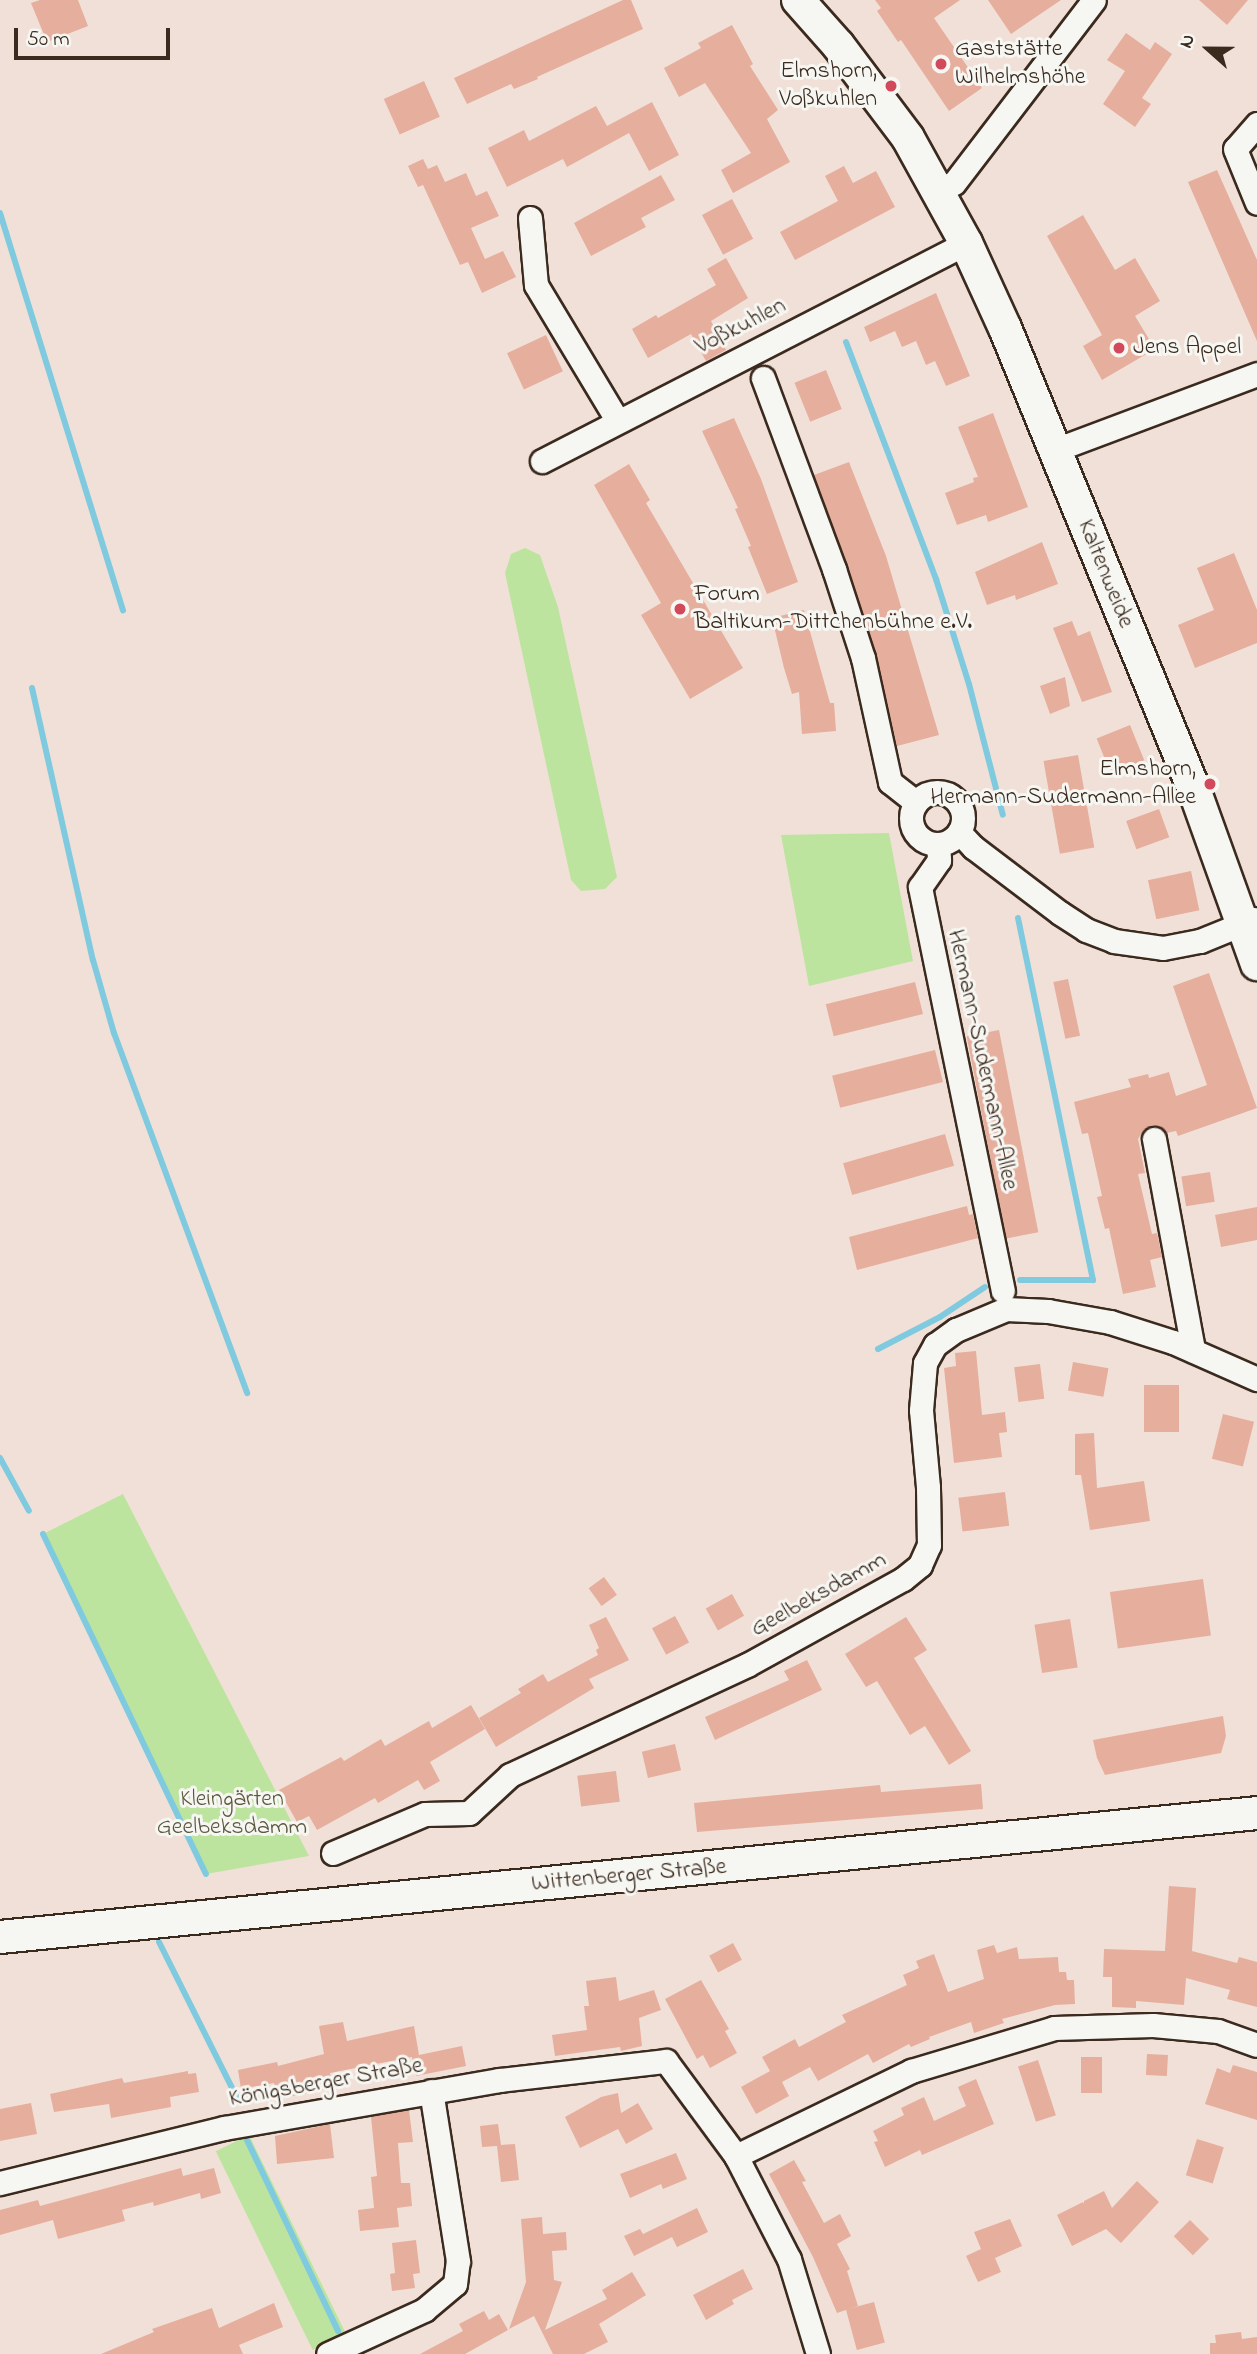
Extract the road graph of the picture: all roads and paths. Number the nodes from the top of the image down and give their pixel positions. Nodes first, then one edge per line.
1 (798, 0) edge
2 (1094, 0) edge
3 (1257, 124) edge
4 (938, 190) junction
5 (1257, 203) edge
6 (530, 218) dead end
7 (966, 243) junction
8 (1257, 374) edge
9 (763, 378) dead end
10 (617, 420) junction
11 (1055, 450) junction
12 (542, 461) dead end
13 (916, 802) junction
14 (959, 832) junction
15 (938, 844) junction
16 (1250, 921) edge
17 (1257, 964) edge
18 (1154, 1139) dead end
19 (1003, 1291) dead end
20 (1193, 1350) junction
21 (1257, 1379) edge
22 (1257, 1813) edge
23 (333, 1853) dead end
24 (0, 1937) edge
25 (1257, 2045) edge
26 (431, 2091) junction
27 (736, 2156) junction
28 (0, 2183) edge
29 (328, 2354) edge
30 (818, 2354) edge

1 - 4 main road, Kaltenweide
2 - 4 street
3 - 5 street
4 - 7 main road, Kaltenweide
6 - 10 street
7 - 10 street, Voßkuhlen
7 - 11 main road, Kaltenweide
8 - 11 street
9 - 13 street
10 - 12 street, Voßkuhlen
11 - 16 main road, Kaltenweide
13 - 14 street
13 - 15 street
14 - 15 street
14 - 16 street
15 - 19 street, Hermann-Sudermann-Allee
16 - 17 main road, Kaltenweide
18 - 20 street
20 - 21 street, Geelbeksdamm
20 - 23 street, Geelbeksdamm
22 - 24 main road, Wittenberger Straße
25 - 27 street
26 - 27 street, Königsberger Straße
26 - 28 street, Königsberger Straße
26 - 29 street
27 - 30 street

